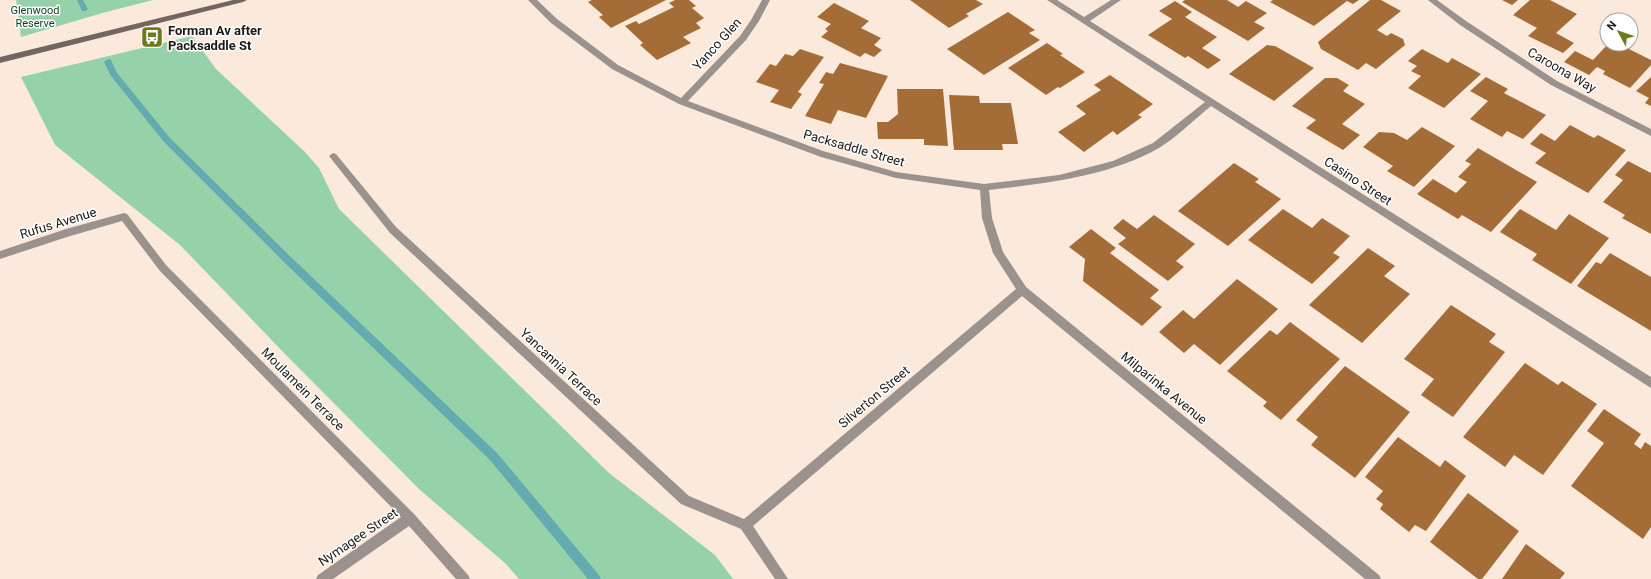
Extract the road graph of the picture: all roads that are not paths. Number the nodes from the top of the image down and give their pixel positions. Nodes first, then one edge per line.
1 (243, 0) edge
2 (532, 0) edge
3 (766, 0) edge
4 (1051, 0) edge
5 (1117, 0) edge
6 (1432, 0) edge
7 (1084, 21) junction
8 (0, 60) edge
9 (682, 102) junction
10 (1210, 102) junction
11 (1651, 134) edge
12 (333, 156) dead end
13 (984, 187) junction
14 (124, 217) joint
15 (0, 255) edge
16 (1022, 290) junction
17 (1651, 383) edge
18 (410, 518) junction
19 (745, 525) junction
20 (322, 579) edge
21 (464, 579) edge
22 (782, 579) edge
23 (1375, 579) edge

1 - 8 street
2 - 9 street, Packsaddle Street
3 - 9 street, Yanco Glen
4 - 7 street, Casino Street
5 - 7 street
6 - 11 street, Caroona Way
7 - 10 street, Casino Street
9 - 13 street, Packsaddle Street
10 - 13 street, Packsaddle Street
10 - 17 street, Casino Street
12 - 19 street, Yancannia Terrace
13 - 16 street, Milparinka Avenue
14 - 15 street, Rufus Avenue
14 - 18 street, Moulamein Terrace
16 - 19 street, Silverton Street
16 - 23 street, Milparinka Avenue
18 - 20 street, Nymagee Street
18 - 21 street, Moulamein Terrace
19 - 22 street

